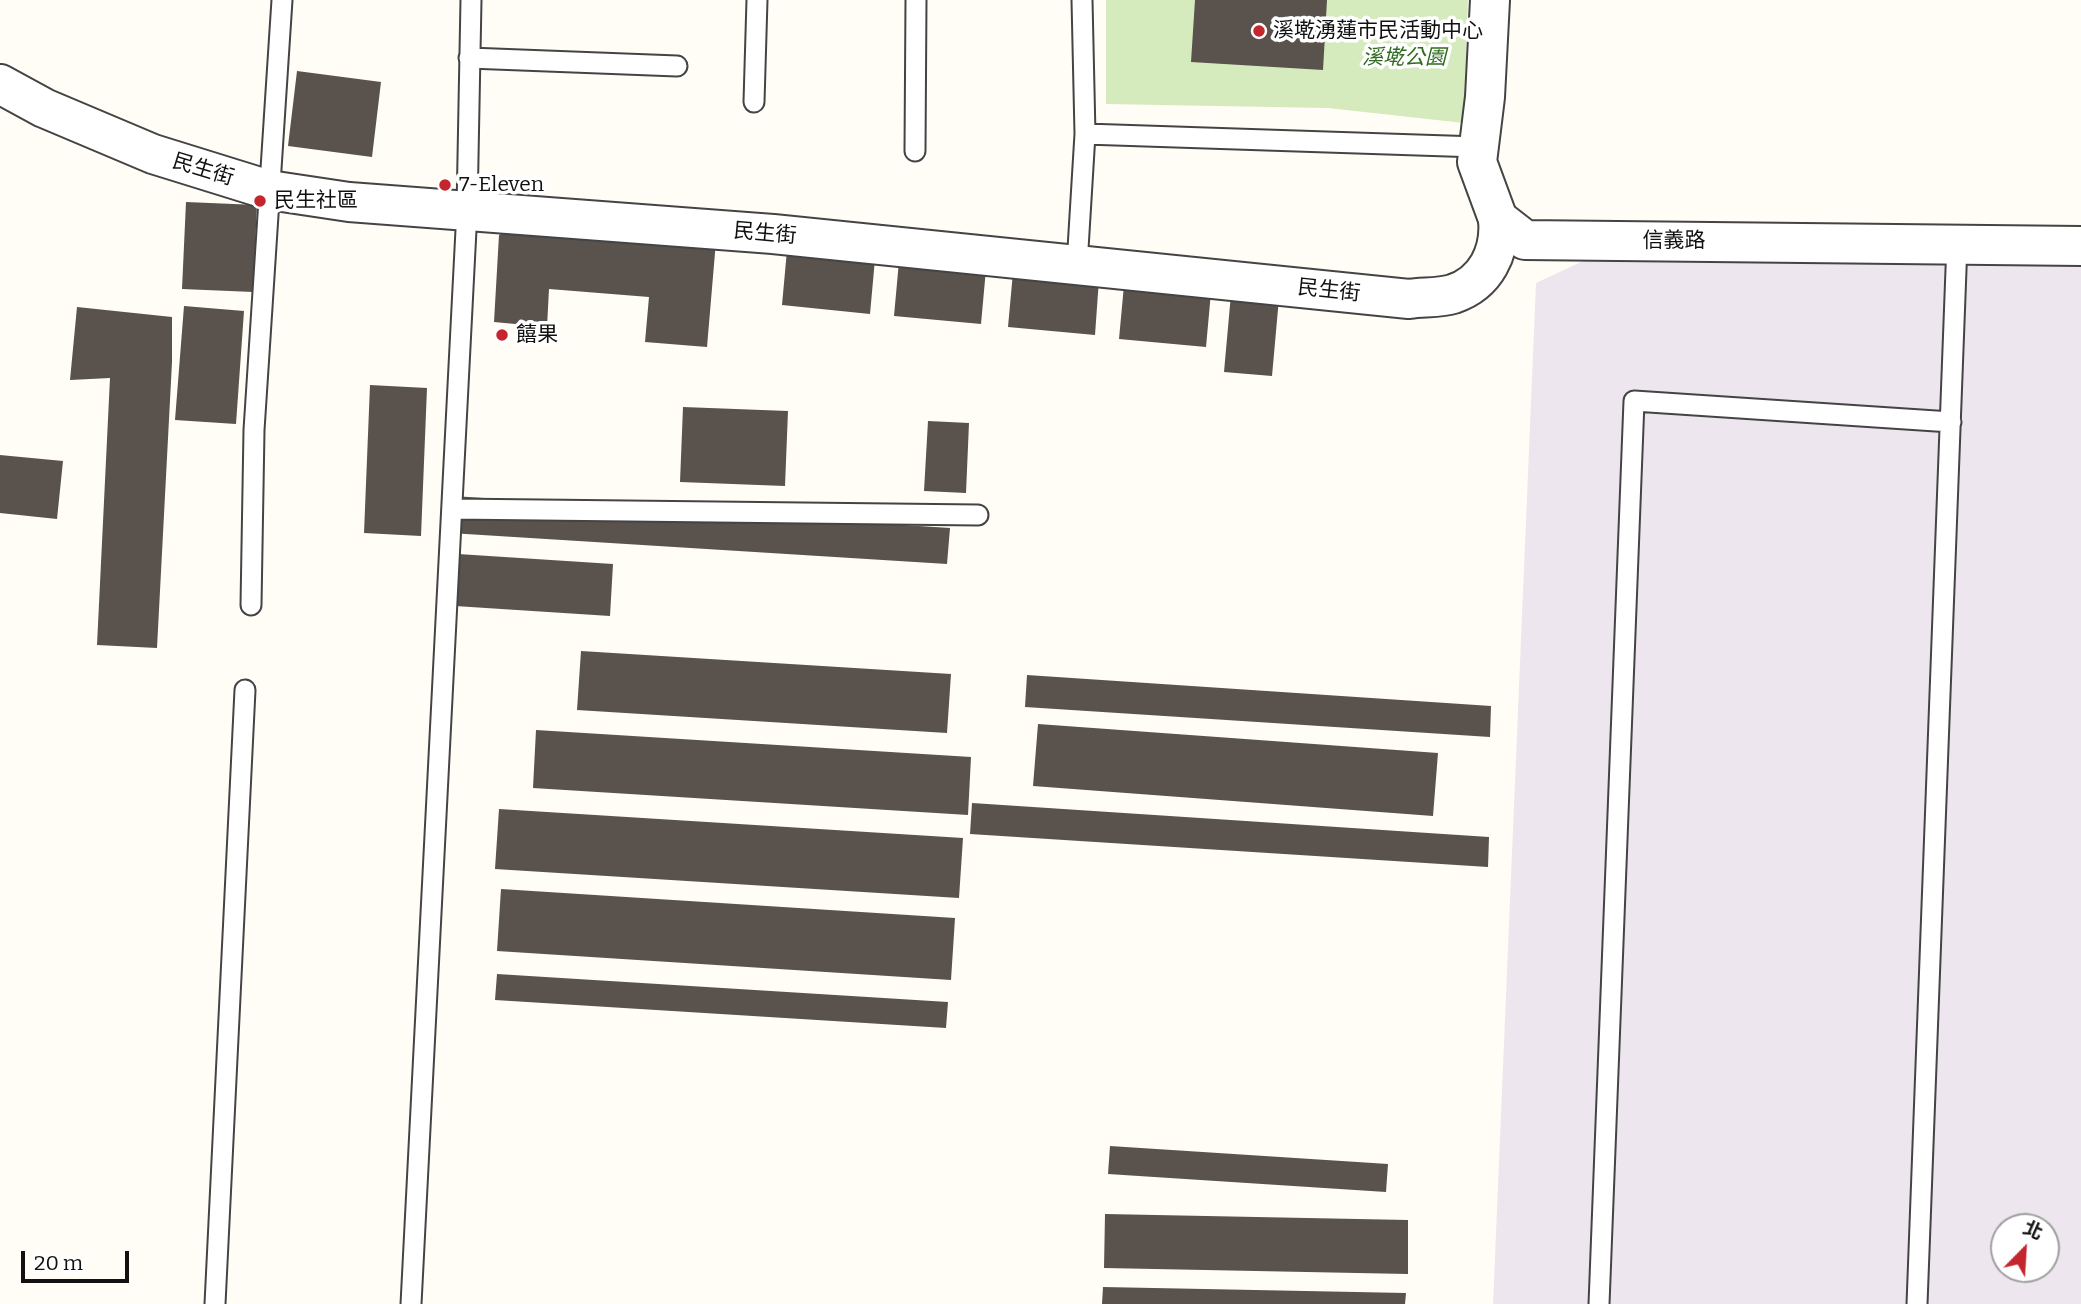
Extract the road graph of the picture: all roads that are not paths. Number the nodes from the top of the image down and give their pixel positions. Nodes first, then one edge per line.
1 (282, 0) edge
2 (471, 0) edge
3 (757, 0) edge
4 (916, 0) edge
5 (1082, 0) edge
6 (1490, 0) edge
7 (470, 58) junction
8 (677, 66) dead end
9 (0, 84) edge
10 (754, 102) dead end
11 (1085, 134) junction
12 (1478, 147) junction
13 (915, 151) dead end
14 (269, 190) junction
15 (467, 210) junction
16 (1498, 219) junction
17 (1957, 243) junction
18 (2081, 246) edge
19 (1077, 265) junction
20 (1951, 422) junction
21 (453, 509) junction
22 (978, 515) dead end
23 (251, 605) dead end
24 (245, 690) dead end
25 (215, 1304) edge
26 (411, 1304) edge
27 (1599, 1304) edge
28 (1917, 1304) edge

1 - 14 lane
2 - 7 lane
3 - 10 lane
4 - 13 lane
5 - 11 lane
6 - 12 street
7 - 8 lane
7 - 15 lane
9 - 14 street, 民生街
11 - 12 lane
11 - 19 lane
12 - 16 street
14 - 15 street, 民生街
14 - 23 lane
15 - 19 street, 民生街
15 - 21 lane
16 - 17 street, 信義路
16 - 19 street, 民生街
17 - 18 street, 信義路
17 - 20 lane
20 - 27 lane
20 - 28 lane
21 - 22 lane
21 - 26 lane
24 - 25 lane

